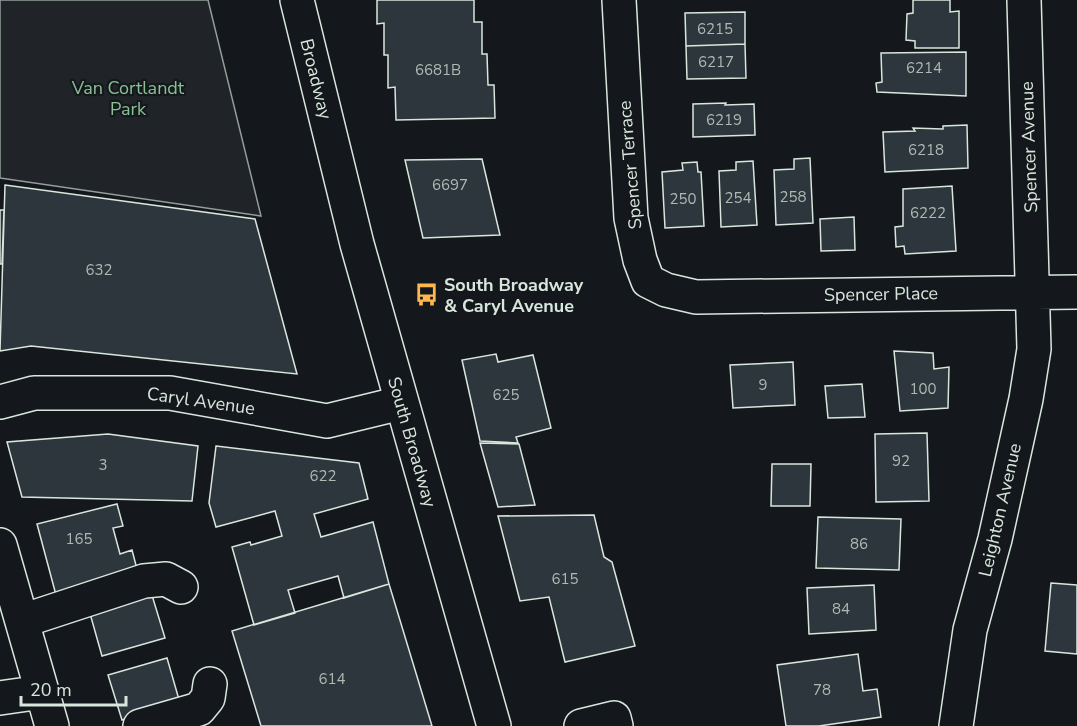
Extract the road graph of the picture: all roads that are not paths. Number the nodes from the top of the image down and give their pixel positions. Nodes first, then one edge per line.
1 (297, 0) edge
2 (619, 0) edge
3 (1024, 0) edge
4 (336, 157) joint
5 (1077, 292) edge
6 (1034, 293) junction
7 (728, 296) joint
8 (0, 402) edge
9 (401, 403) junction
10 (0, 545) edge
11 (181, 587) dead end
12 (22, 621) junction
13 (210, 684) dead end
14 (42, 692) junction
15 (0, 698) edge
16 (52, 726) edge
17 (140, 726) edge
18 (494, 726) edge
19 (581, 726) edge
20 (616, 726) edge
21 (956, 726) edge

1 - 4 street, Broadway
2 - 7 street, Spencer Terrace
3 - 6 street, Spencer Avenue
4 - 9 street, South Broadway
5 - 6 street, Spencer Place
6 - 7 street, Spencer Place
6 - 21 street, Leighton Avenue
8 - 9 street, Caryl Avenue
9 - 18 street, South Broadway
10 - 12 street
11 - 12 street
12 - 14 street
13 - 17 street
14 - 15 street
14 - 16 street
19 - 20 street

